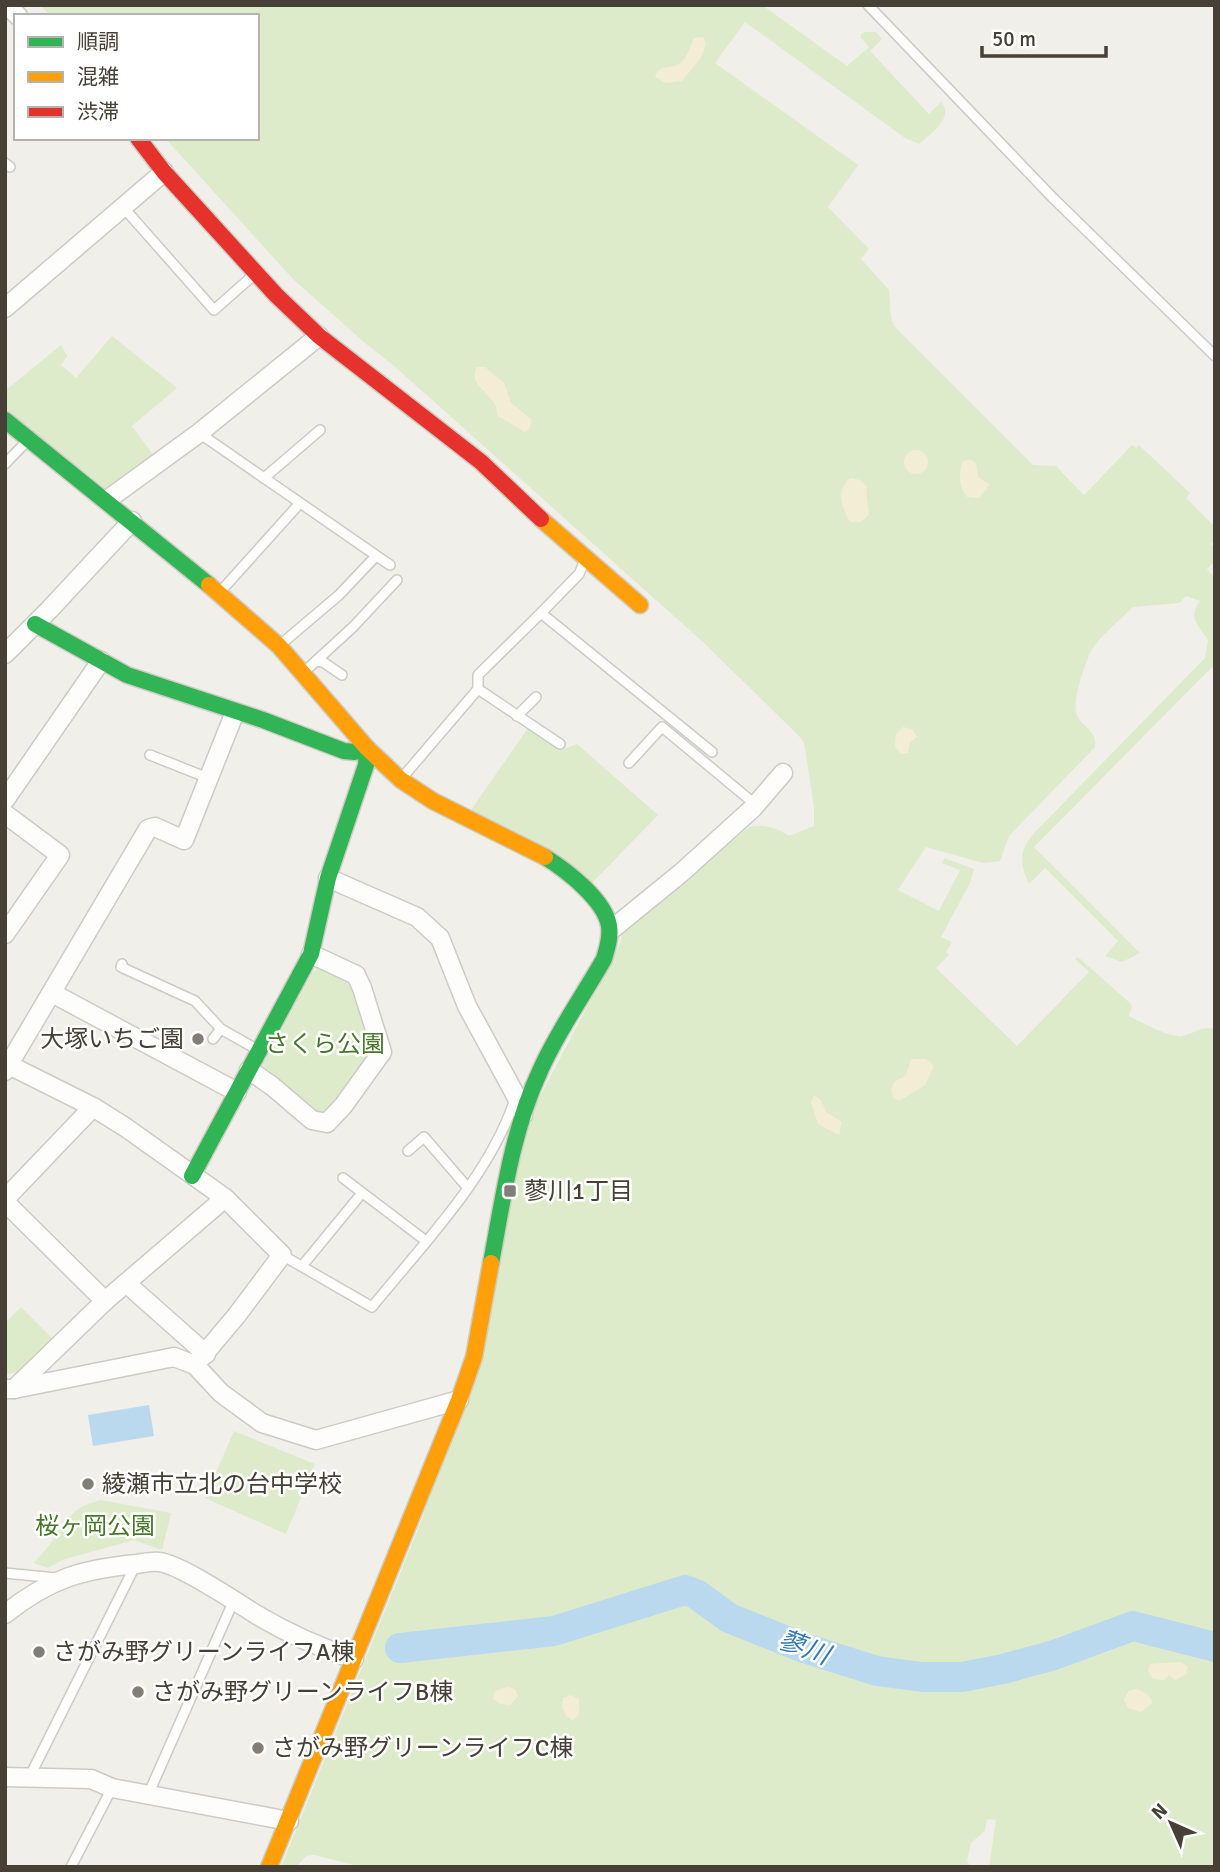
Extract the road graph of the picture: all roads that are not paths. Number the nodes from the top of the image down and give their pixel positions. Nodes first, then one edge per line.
1 (868, 5) edge
2 (140, 140) edge
3 (164, 172) junction
4 (123, 207) junction
5 (256, 273) junction
6 (5, 308) edge
7 (319, 336) junction
8 (1215, 356) edge
9 (5, 420) edge
10 (320, 430) dead end
11 (199, 433) junction
12 (29, 439) junction
13 (5, 464) edge
14 (264, 478) junction
15 (107, 500) junction
16 (300, 503) junction
17 (132, 521) junction
18 (376, 556) junction
19 (586, 559) junction
20 (390, 565) dead end
21 (397, 580) dead end
22 (220, 592) junction
23 (640, 605) dead end
24 (541, 613) junction
25 (35, 624) junction
26 (279, 646) junction
27 (8, 647) edge
28 (102, 661) junction
29 (316, 661) junction
30 (303, 673) junction
31 (342, 675) dead end
32 (478, 689) junction
33 (536, 697) dead end
34 (235, 712) junction
35 (517, 716) junction
36 (560, 744) dead end
37 (367, 748) junction
38 (712, 752) dead end
39 (150, 755) dead end
40 (629, 763) dead end
41 (783, 773) dead end
42 (208, 778) junction
43 (401, 780) junction
44 (5, 800) edge
45 (756, 805) junction
46 (5, 814) edge
47 (328, 878) junction
48 (611, 930) junction
49 (5, 934) edge
50 (311, 954) junction
51 (122, 964) dead end
52 (52, 993) junction
53 (221, 1029) junction
54 (213, 1039) dead end
55 (260, 1051) junction
56 (7, 1067) edge
57 (249, 1070) junction
58 (237, 1092) junction
59 (516, 1096) junction
60 (93, 1107) junction
61 (523, 1115) junction
62 (408, 1151) dead end
63 (192, 1176) junction
64 (343, 1178) dead end
65 (468, 1188) junction
66 (362, 1193) junction
67 (225, 1198) junction
68 (5, 1201) edge
69 (426, 1241) junction
70 (282, 1255) junction
71 (302, 1266) junction
72 (126, 1283) junction
73 (105, 1301) junction
74 (201, 1360) junction
75 (9, 1389) edge
76 (458, 1400) junction
77 (136, 1564) junction
78 (5, 1573) edge
79 (60, 1579) junction
80 (234, 1600) junction
81 (5, 1614) edge
82 (354, 1660) junction
83 (5, 1777) edge
84 (29, 1778) junction
85 (112, 1788) junction
86 (148, 1795) junction
87 (289, 1821) junction
88 (71, 1867) edge
89 (270, 1867) edge

1 - 8 lane
2 - 3 street
3 - 4 street
3 - 5 street
4 - 5 lane
4 - 6 street
5 - 7 street
7 - 11 street
7 - 19 street
9 - 12 street
10 - 14 lane
11 - 14 lane
11 - 15 street
12 - 13 lane
12 - 15 street
14 - 16 lane
15 - 17 street
16 - 18 lane
16 - 22 lane
17 - 22 street
17 - 25 street
18 - 20 lane
18 - 26 lane
19 - 23 street
19 - 24 lane
21 - 29 lane
22 - 26 street
24 - 32 lane
24 - 38 lane
25 - 27 street
25 - 28 street
26 - 30 street
28 - 34 street
28 - 44 street
29 - 30 lane
29 - 31 lane
30 - 37 street
32 - 35 lane
32 - 43 lane
33 - 35 lane
34 - 37 street
34 - 42 street
35 - 36 lane
37 - 43 street
37 - 47 street
39 - 42 lane
40 - 45 lane
41 - 45 street
42 - 52 street
43 - 48 street
45 - 48 street
46 - 49 street
47 - 50 street
47 - 59 street
48 - 61 street
50 - 55 street
50 - 57 street
51 - 53 lane
52 - 56 street
52 - 58 street
53 - 54 lane
53 - 55 lane
55 - 57 street
56 - 60 street
57 - 58 street
58 - 63 street
59 - 61 street
59 - 65 lane
60 - 63 street
60 - 68 street
61 - 76 street
62 - 65 lane
63 - 67 street
64 - 66 lane
65 - 69 lane
66 - 69 lane
66 - 71 lane
67 - 70 street
67 - 72 street
68 - 73 street
69 - 71 lane
70 - 71 lane
70 - 74 street
72 - 73 street
72 - 74 street
73 - 75 street
74 - 75 street
74 - 76 street
76 - 82 street
77 - 79 street
77 - 80 street
77 - 84 lane
78 - 79 lane
79 - 81 street
80 - 82 street
80 - 86 lane
82 - 87 street
83 - 84 street
84 - 85 street
85 - 86 street
85 - 88 lane
86 - 87 street
87 - 89 street

